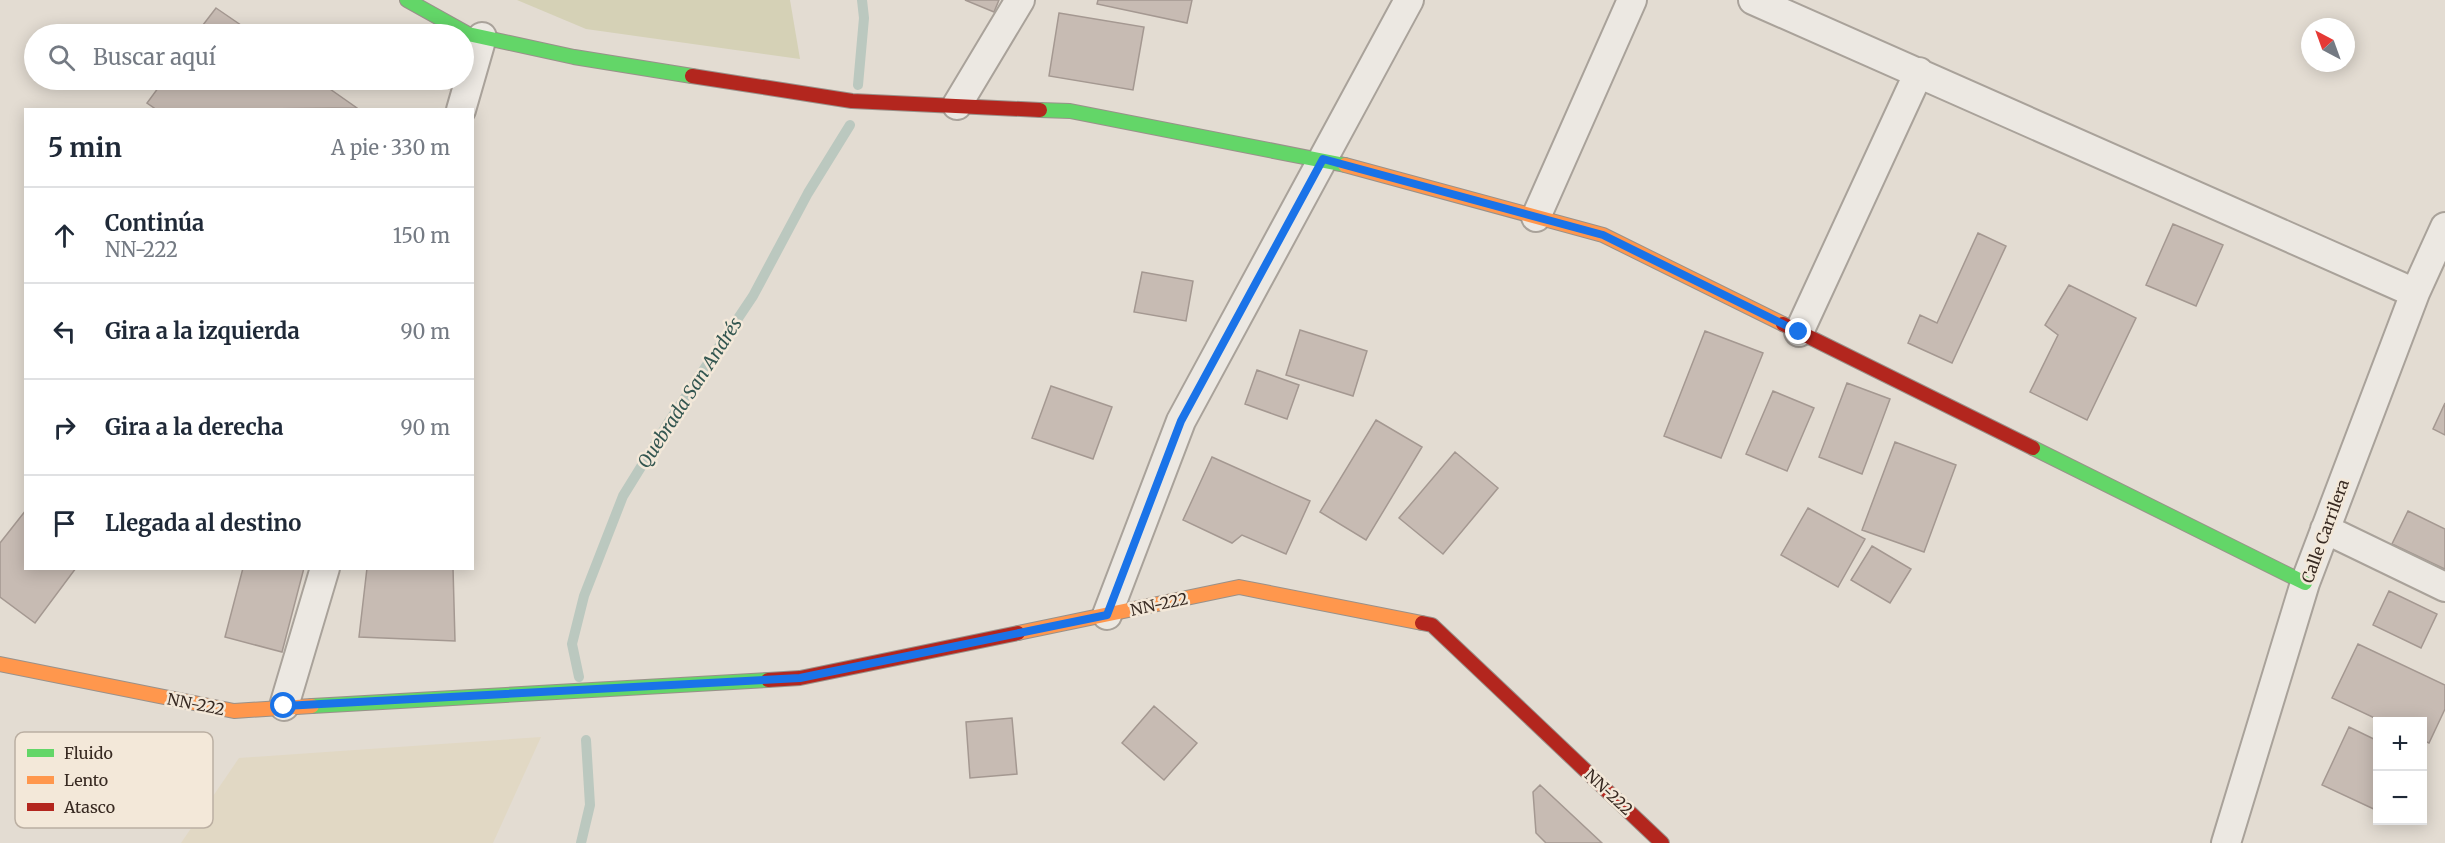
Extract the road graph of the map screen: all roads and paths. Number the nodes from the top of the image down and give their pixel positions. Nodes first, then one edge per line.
1 (407, 0) edge
2 (1020, 0) edge
3 (1409, 0) edge
4 (1632, 0) edge
5 (1753, 0) edge
6 (450, 24) edge
7 (474, 35) edge
8 (482, 37) junction
9 (474, 65) edge
10 (1919, 72) junction
11 (467, 90) edge
12 (957, 105) junction
13 (462, 108) edge
14 (1323, 159) junction
15 (1536, 217) junction
16 (2445, 227) edge
17 (2415, 292) junction
18 (1799, 332) junction
19 (2325, 529) junction
20 (324, 570) edge
21 (2305, 583) junction
22 (2445, 587) edge
23 (1107, 615) junction
24 (0, 664) edge
25 (284, 706) junction
26 (1662, 843) edge
27 (2226, 843) edge

1 - 6 street
2 - 12 street
3 - 14 street
4 - 15 street
5 - 10 street
7 - 8 street
8 - 9 street
8 - 12 street
10 - 17 street
10 - 18 street
11 - 13 street
12 - 14 street
14 - 15 street
14 - 23 street
15 - 18 street
16 - 17 street, Calle Carrilera
17 - 19 street, Calle Carrilera
18 - 21 street
19 - 21 street, Calle Carrilera
19 - 22 street
20 - 25 street
21 - 27 street, Calle Carrilera
23 - 25 street, NN-222
23 - 26 street, NN-222
24 - 25 street, NN-222

